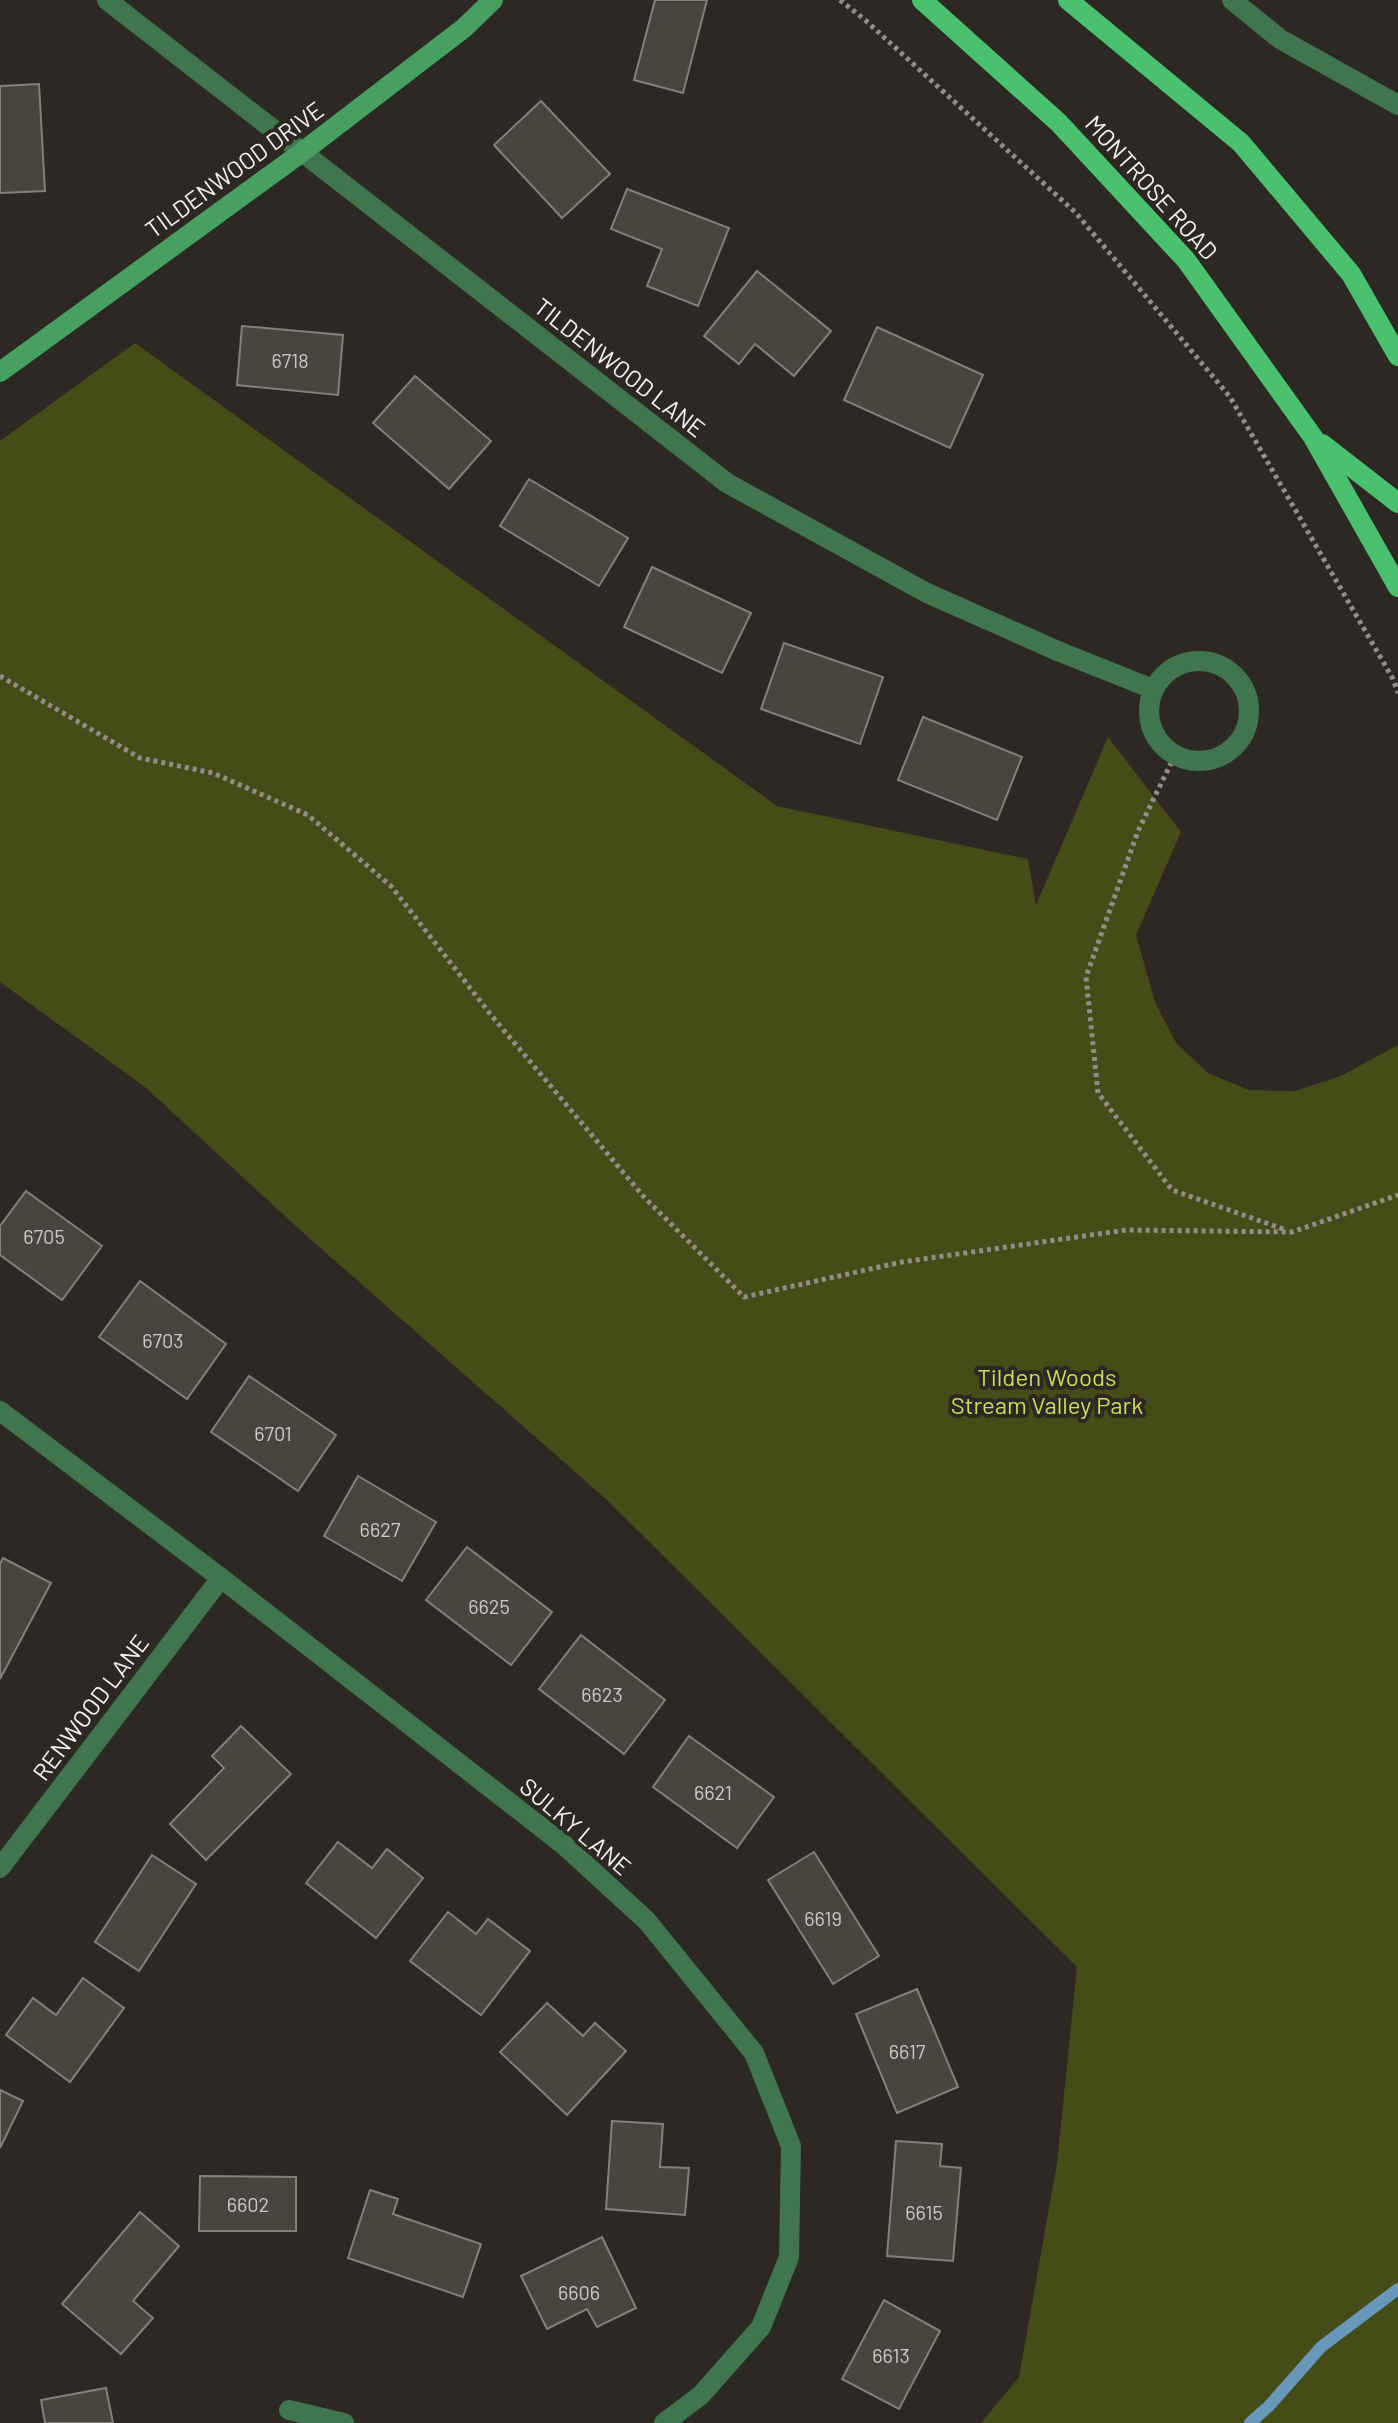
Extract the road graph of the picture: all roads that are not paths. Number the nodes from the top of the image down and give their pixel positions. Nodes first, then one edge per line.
1 (107, 0) edge
2 (493, 0) edge
3 (922, 0) edge
4 (1068, 0) edge
5 (1232, 0) edge
6 (1398, 105) edge
7 (301, 153) junction
8 (1398, 356) edge
9 (0, 372) edge
10 (1313, 437) junction
11 (1398, 503) edge
12 (1398, 587) edge
13 (1153, 689) junction
14 (0, 1411) edge
15 (221, 1578) junction
16 (0, 1868) edge
17 (289, 2410) dead end
18 (344, 2423) edge
19 (664, 2423) edge

1 - 7 street, TILDENWOOD LANE
2 - 7 street, TILDENWOOD DRIVE
3 - 10 main road, MONTROSE ROAD
4 - 8 main road
5 - 6 street
7 - 9 street, TILDENWOOD DRIVE
7 - 13 street, TILDENWOOD LANE
10 - 11 main road
10 - 12 main road
13 - 13 street
14 - 15 street, SULKY LANE
15 - 16 street, RENWOOD LANE
15 - 19 street, SULKY LANE
17 - 18 street

